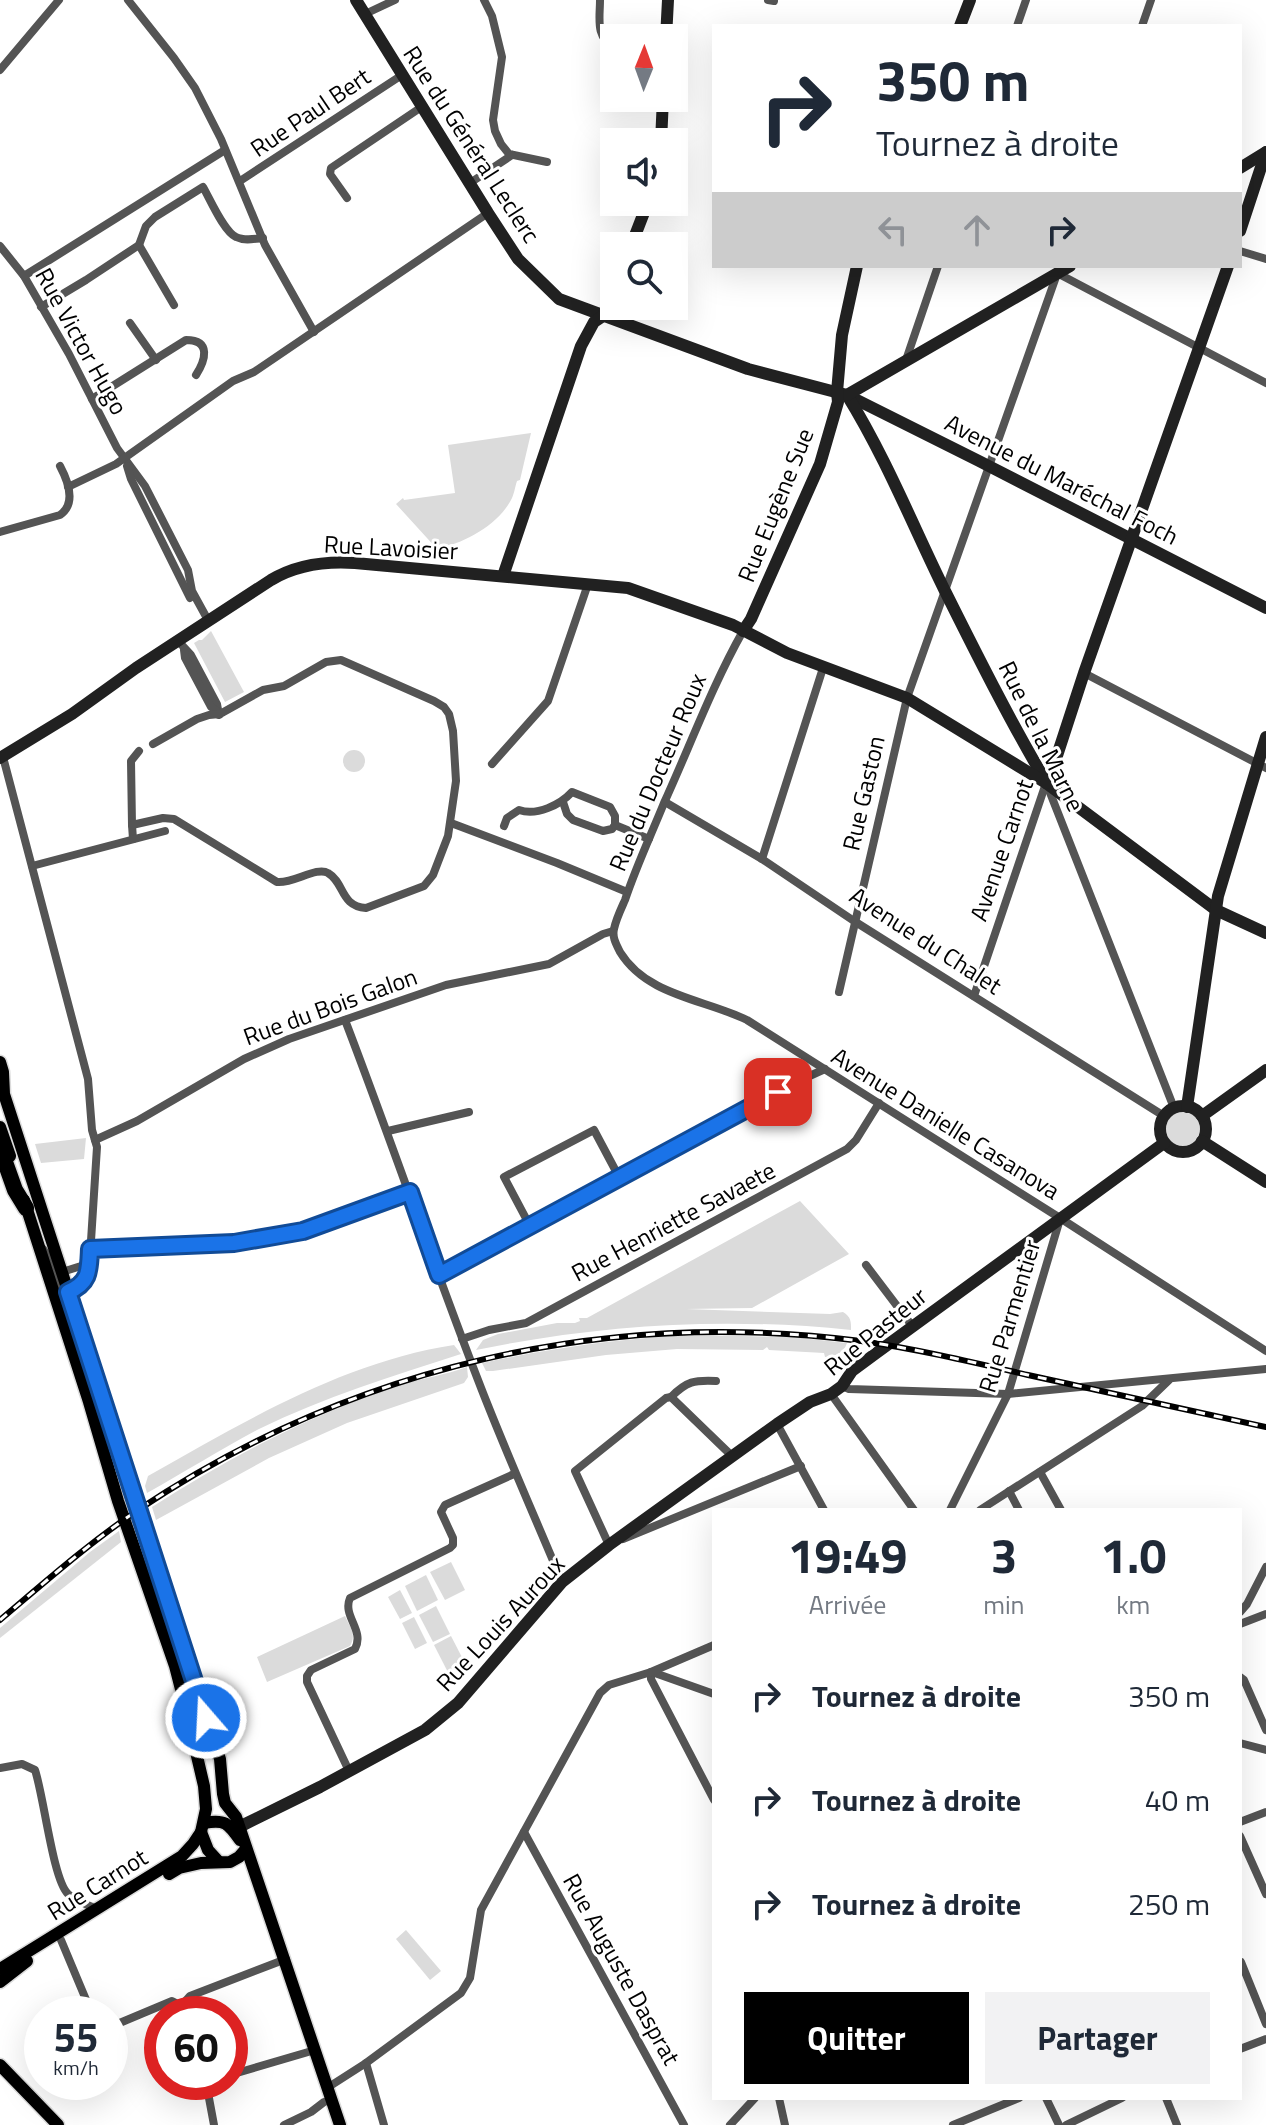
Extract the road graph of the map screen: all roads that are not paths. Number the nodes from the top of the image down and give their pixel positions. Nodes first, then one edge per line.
1 (59, 0) edge
2 (128, 0) edge
3 (356, 0) edge
4 (395, 0) edge
5 (484, 0) edge
6 (600, 0) edge
7 (668, 0) edge
8 (970, 0) edge
9 (1026, 0) edge
10 (1151, 0) edge
11 (365, 14) junction
12 (601, 24) edge
13 (667, 24) edge
14 (961, 24) edge
15 (1018, 24) edge
16 (1143, 24) edge
17 (0, 70) edge
18 (402, 75) junction
19 (423, 106) junction
20 (225, 150) junction
21 (1266, 152) edge
22 (512, 155) junction
23 (547, 162) dead end
24 (1242, 167) edge
25 (240, 181) junction
26 (470, 183) junction
27 (347, 198) dead end
28 (488, 213) junction
29 (1242, 225) edge
30 (263, 238) junction
31 (139, 245) junction
32 (0, 246) edge
33 (1242, 252) edge
34 (1266, 259) edge
35 (857, 268) edge
36 (937, 268) edge
37 (1227, 268) edge
38 (1058, 270) edge
39 (24, 276) junction
40 (174, 305) dead end
41 (41, 307) junction
42 (600, 315) edge
43 (600, 318) edge
44 (614, 320) edge
45 (130, 323) dead end
46 (314, 332) junction
47 (1199, 349) junction
48 (156, 360) junction
49 (906, 360) junction
50 (196, 375) dead end
51 (1266, 383) edge
52 (842, 394) junction
53 (92, 399) junction
54 (124, 458) junction
55 (60, 466) dead end
56 (988, 466) junction
57 (68, 487) junction
58 (0, 532) edge
59 (1132, 540) junction
60 (503, 576) junction
61 (588, 584) junction
62 (945, 590) junction
63 (1266, 608) edge
64 (206, 623) junction
65 (743, 631) junction
66 (182, 646) junction
67 (823, 668) junction
68 (1084, 673) junction
69 (907, 698) junction
70 (218, 713) junction
71 (1266, 737) edge
72 (153, 744) dead end
73 (139, 751) dead end
74 (2, 761) edge
75 (492, 764) dead end
76 (1262, 766) edge
77 (1046, 783) junction
78 (563, 802) junction
79 (665, 802) junction
80 (529, 814) junction
81 (451, 823) junction
82 (533, 824) dead end
83 (132, 825) junction
84 (615, 825) junction
85 (504, 826) dead end
86 (165, 831) dead end
87 (133, 839) junction
88 (649, 839) junction
89 (762, 859) junction
90 (32, 866) junction
91 (627, 892) junction
92 (1216, 910) junction
93 (854, 921) junction
94 (613, 931) junction
95 (1266, 933) edge
96 (839, 992) dead end
97 (974, 996) junction
98 (345, 1020) junction
99 (811, 1061) junction
100 (0, 1062) edge
101 (825, 1069) junction
102 (1266, 1070) edge
103 (794, 1083) junction
104 (2, 1089) edge
105 (879, 1103) junction
106 (1175, 1110) junction
107 (469, 1112) dead end
108 (1202, 1116) junction
109 (0, 1127) edge
110 (388, 1131) junction
111 (95, 1140) junction
112 (1202, 1141) junction
113 (1164, 1143) junction
114 (0, 1148) edge
115 (619, 1177) junction
116 (1266, 1182) edge
117 (410, 1192) junction
118 (26, 1208) junction
119 (1060, 1218) junction
120 (530, 1226) junction
121 (37, 1243) junction
122 (90, 1249) junction
123 (89, 1260) junction
124 (866, 1265) dead end
125 (62, 1272) junction
126 (439, 1275) junction
127 (68, 1292) junction
128 (913, 1327) junction
129 (462, 1339) junction
130 (1266, 1351) edge
131 (1266, 1369) edge
132 (1170, 1379) junction
133 (716, 1381) dead end
134 (836, 1390) junction
135 (1008, 1394) junction
136 (671, 1397) junction
137 (777, 1424) junction
138 (732, 1456) junction
139 (801, 1466) junction
140 (1040, 1472) junction
141 (514, 1474) junction
142 (1009, 1491) junction
143 (823, 1508) edge
144 (913, 1508) edge
145 (951, 1508) edge
146 (983, 1508) edge
147 (1018, 1508) edge
148 (1060, 1508) edge
149 (609, 1545) junction
150 (1266, 1567) edge
151 (562, 1582) junction
152 (1242, 1610) edge
153 (1266, 1614) edge
154 (1242, 1623) edge
155 (712, 1646) edge
156 (651, 1672) junction
157 (1242, 1678) edge
158 (712, 1693) edge
159 (1266, 1730) edge
160 (1242, 1744) edge
161 (1266, 1750) edge
162 (0, 1768) edge
163 (349, 1771) junction
164 (712, 1796) edge
165 (1266, 1812) edge
166 (1242, 1821) edge
167 (202, 1827) junction
168 (239, 1827) junction
169 (524, 1832) junction
170 (1242, 1840) edge
171 (246, 1849) junction
172 (219, 1862) junction
173 (1266, 1894) edge
174 (97, 1909) junction
175 (63, 1946) junction
176 (286, 1959) junction
177 (1242, 1964) edge
178 (0, 1969) edge
179 (0, 1982) edge
180 (84, 1996) edge
181 (190, 1996) edge
182 (1266, 2024) edge
183 (1266, 2039) edge
184 (1242, 2048) edge
185 (315, 2050) junction
186 (366, 2063) junction
187 (0, 2065) edge
188 (248, 2070) edge
189 (329, 2094) junction
190 (210, 2100) edge
191 (753, 2100) edge
192 (778, 2100) edge
193 (1014, 2100) edge
194 (1047, 2100) edge
195 (1118, 2100) edge
196 (1167, 2100) edge
197 (58, 2125) edge
198 (214, 2125) edge
199 (284, 2125) edge
200 (340, 2125) edge
201 (384, 2125) edge
202 (684, 2125) edge
203 (730, 2125) edge
204 (785, 2125) edge
205 (953, 2125) edge
206 (1059, 2125) edge
207 (1066, 2125) edge
208 (1177, 2125) edge

1 - 17 street
2 - 20 street
3 - 11 street, Rue du Général Leclerc
4 - 11 street
5 - 22 street
6 - 12 street
7 - 13 street
8 - 14 street
9 - 15 street
10 - 16 street
11 - 18 street, Rue du Général Leclerc
18 - 19 street, Rue du Général Leclerc
18 - 25 street, Rue Paul Bert
19 - 26 street, Rue du Général Leclerc
19 - 27 street
20 - 25 street
20 - 39 street
21 - 24 street
21 - 29 street
22 - 23 street
22 - 26 street
25 - 30 street
26 - 28 street, Rue du Général Leclerc
28 - 42 street, Rue du Général Leclerc
28 - 46 street
30 - 31 street
30 - 46 street
31 - 40 street
31 - 41 street
32 - 39 street, Rue Victor Hugo
33 - 34 street
35 - 52 street, Rue Eugène Sue
36 - 49 street
37 - 47 street, Avenue Carnot
38 - 47 street
38 - 49 street
38 - 56 street, Rue Gaston
39 - 41 street, Rue Victor Hugo
41 - 53 street, Rue Victor Hugo
43 - 60 street
44 - 52 street, Rue du Général Leclerc
45 - 48 street
46 - 54 street
47 - 51 street
47 - 59 street, Avenue Carnot
48 - 50 street
48 - 53 street
49 - 52 street
52 - 56 street, Avenue du Maréchal Foch
52 - 62 street, Rue de la Marne
52 - 65 street, Rue Eugène Sue
53 - 54 street, Rue Victor Hugo
54 - 57 street
54 - 64 street, Rue Victor Hugo
55 - 57 street
56 - 59 street, Avenue du Maréchal Foch
56 - 62 street, Rue Gaston
57 - 58 street
59 - 63 street, Avenue du Maréchal Foch
59 - 68 street, Avenue Carnot
60 - 61 street, Rue Lavoisier
60 - 64 street, Rue Lavoisier
61 - 65 street, Rue Lavoisier
61 - 75 street
62 - 69 street, Rue Gaston
62 - 77 street, Rue de la Marne
64 - 66 street, Rue Lavoisier
65 - 67 street, Rue Lavoisier
65 - 79 street, Rue du Docteur Roux
66 - 70 street
66 - 74 street, Rue Lavoisier
67 - 69 street, Rue Lavoisier
67 - 89 street
68 - 76 street
68 - 77 street, Avenue Carnot
69 - 77 street, Rue Lavoisier
69 - 93 street, Rue Gaston
70 - 72 street
70 - 81 street
71 - 76 street
73 - 83 street
74 - 90 street
76 - 92 street
77 - 92 street, Rue Lavoisier
77 - 97 street, Avenue Carnot
77 - 106 street, Rue de la Marne
78 - 80 street
78 - 84 street
78 - 84 street
79 - 88 street, Rue du Docteur Roux
79 - 89 street, Avenue du Chalet
80 - 82 street
80 - 85 street
81 - 83 street
81 - 91 street
83 - 87 street
84 - 88 street
86 - 87 street
87 - 90 street
88 - 91 street, Rue du Docteur Roux
89 - 93 street, Avenue du Chalet
90 - 111 street
91 - 94 street, Rue du Docteur Roux
92 - 95 street, Rue Lavoisier
92 - 106 street
93 - 96 street, Rue Gaston
93 - 97 street, Avenue du Chalet
94 - 98 street, Rue du Bois Galon
94 - 99 street, Avenue Danielle Casanova
97 - 106 street, Avenue du Chalet
98 - 110 street
98 - 111 street, Rue du Bois Galon
99 - 101 street, Avenue Danielle Casanova
99 - 103 street
100 - 104 main road
101 - 103 street
101 - 105 street, Avenue Danielle Casanova
102 - 108 street
103 - 115 street
104 - 125 main road
105 - 119 street, Avenue Danielle Casanova
105 - 129 street, Rue Henriette Savaete
106 - 108 street
106 - 113 street
107 - 110 street
108 - 112 street
109 - 118 main road
110 - 117 street
111 - 122 street
112 - 113 street
112 - 116 street
113 - 119 street, Rue Pasteur
114 - 118 highway
115 - 120 street
115 - 120 street
117 - 122 street
117 - 126 street
118 - 121 main road
119 - 128 street, Rue Pasteur
119 - 130 street, Avenue Danielle Casanova
119 - 135 street, Rue Parmentier
120 - 126 street
121 - 127 street
121 - 167 main road
122 - 123 street
123 - 125 street
123 - 127 street
124 - 128 street
125 - 127 main road
126 - 129 street
127 - 168 main road
128 - 134 street, Rue Pasteur
129 - 141 street
131 - 132 street
132 - 135 street
132 - 140 street
133 - 136 street
134 - 135 street
134 - 137 street, Rue Pasteur
134 - 144 street
135 - 145 street, Rue Parmentier
136 - 138 street
136 - 149 street
137 - 138 street, Rue Pasteur
137 - 139 street
138 - 149 street, Rue Pasteur
139 - 143 street
139 - 149 street, Rue Louis Auroux
140 - 142 street
140 - 148 street
141 - 151 street
141 - 163 street
142 - 146 street
142 - 147 street
149 - 151 street, Rue Louis Auroux
150 - 152 street
151 - 163 street, Rue Louis Auroux
153 - 154 street
155 - 156 street
156 - 158 street
156 - 164 street
156 - 169 street
157 - 159 street
160 - 161 street
162 - 174 street
163 - 168 street, Rue Louis Auroux
165 - 166 street
167 - 171 main road
167 - 172 main road
167 - 174 main road, Rue Carnot
168 - 171 main road
169 - 186 street
169 - 202 street, Rue Auguste Dasprat
170 - 173 street
171 - 172 main road, Rue Carnot
171 - 176 main road
172 - 175 main road, Rue Carnot
174 - 178 main road, Rue Carnot
175 - 179 main road, Rue Carnot
175 - 180 street
176 - 181 street
176 - 185 main road
177 - 182 street
183 - 184 street
185 - 188 street
185 - 189 main road
186 - 189 street
186 - 201 street
187 - 197 main road
189 - 199 street
189 - 200 main road
190 - 198 street
191 - 203 street
192 - 204 street
193 - 205 street
194 - 206 street
195 - 207 street
196 - 208 street

